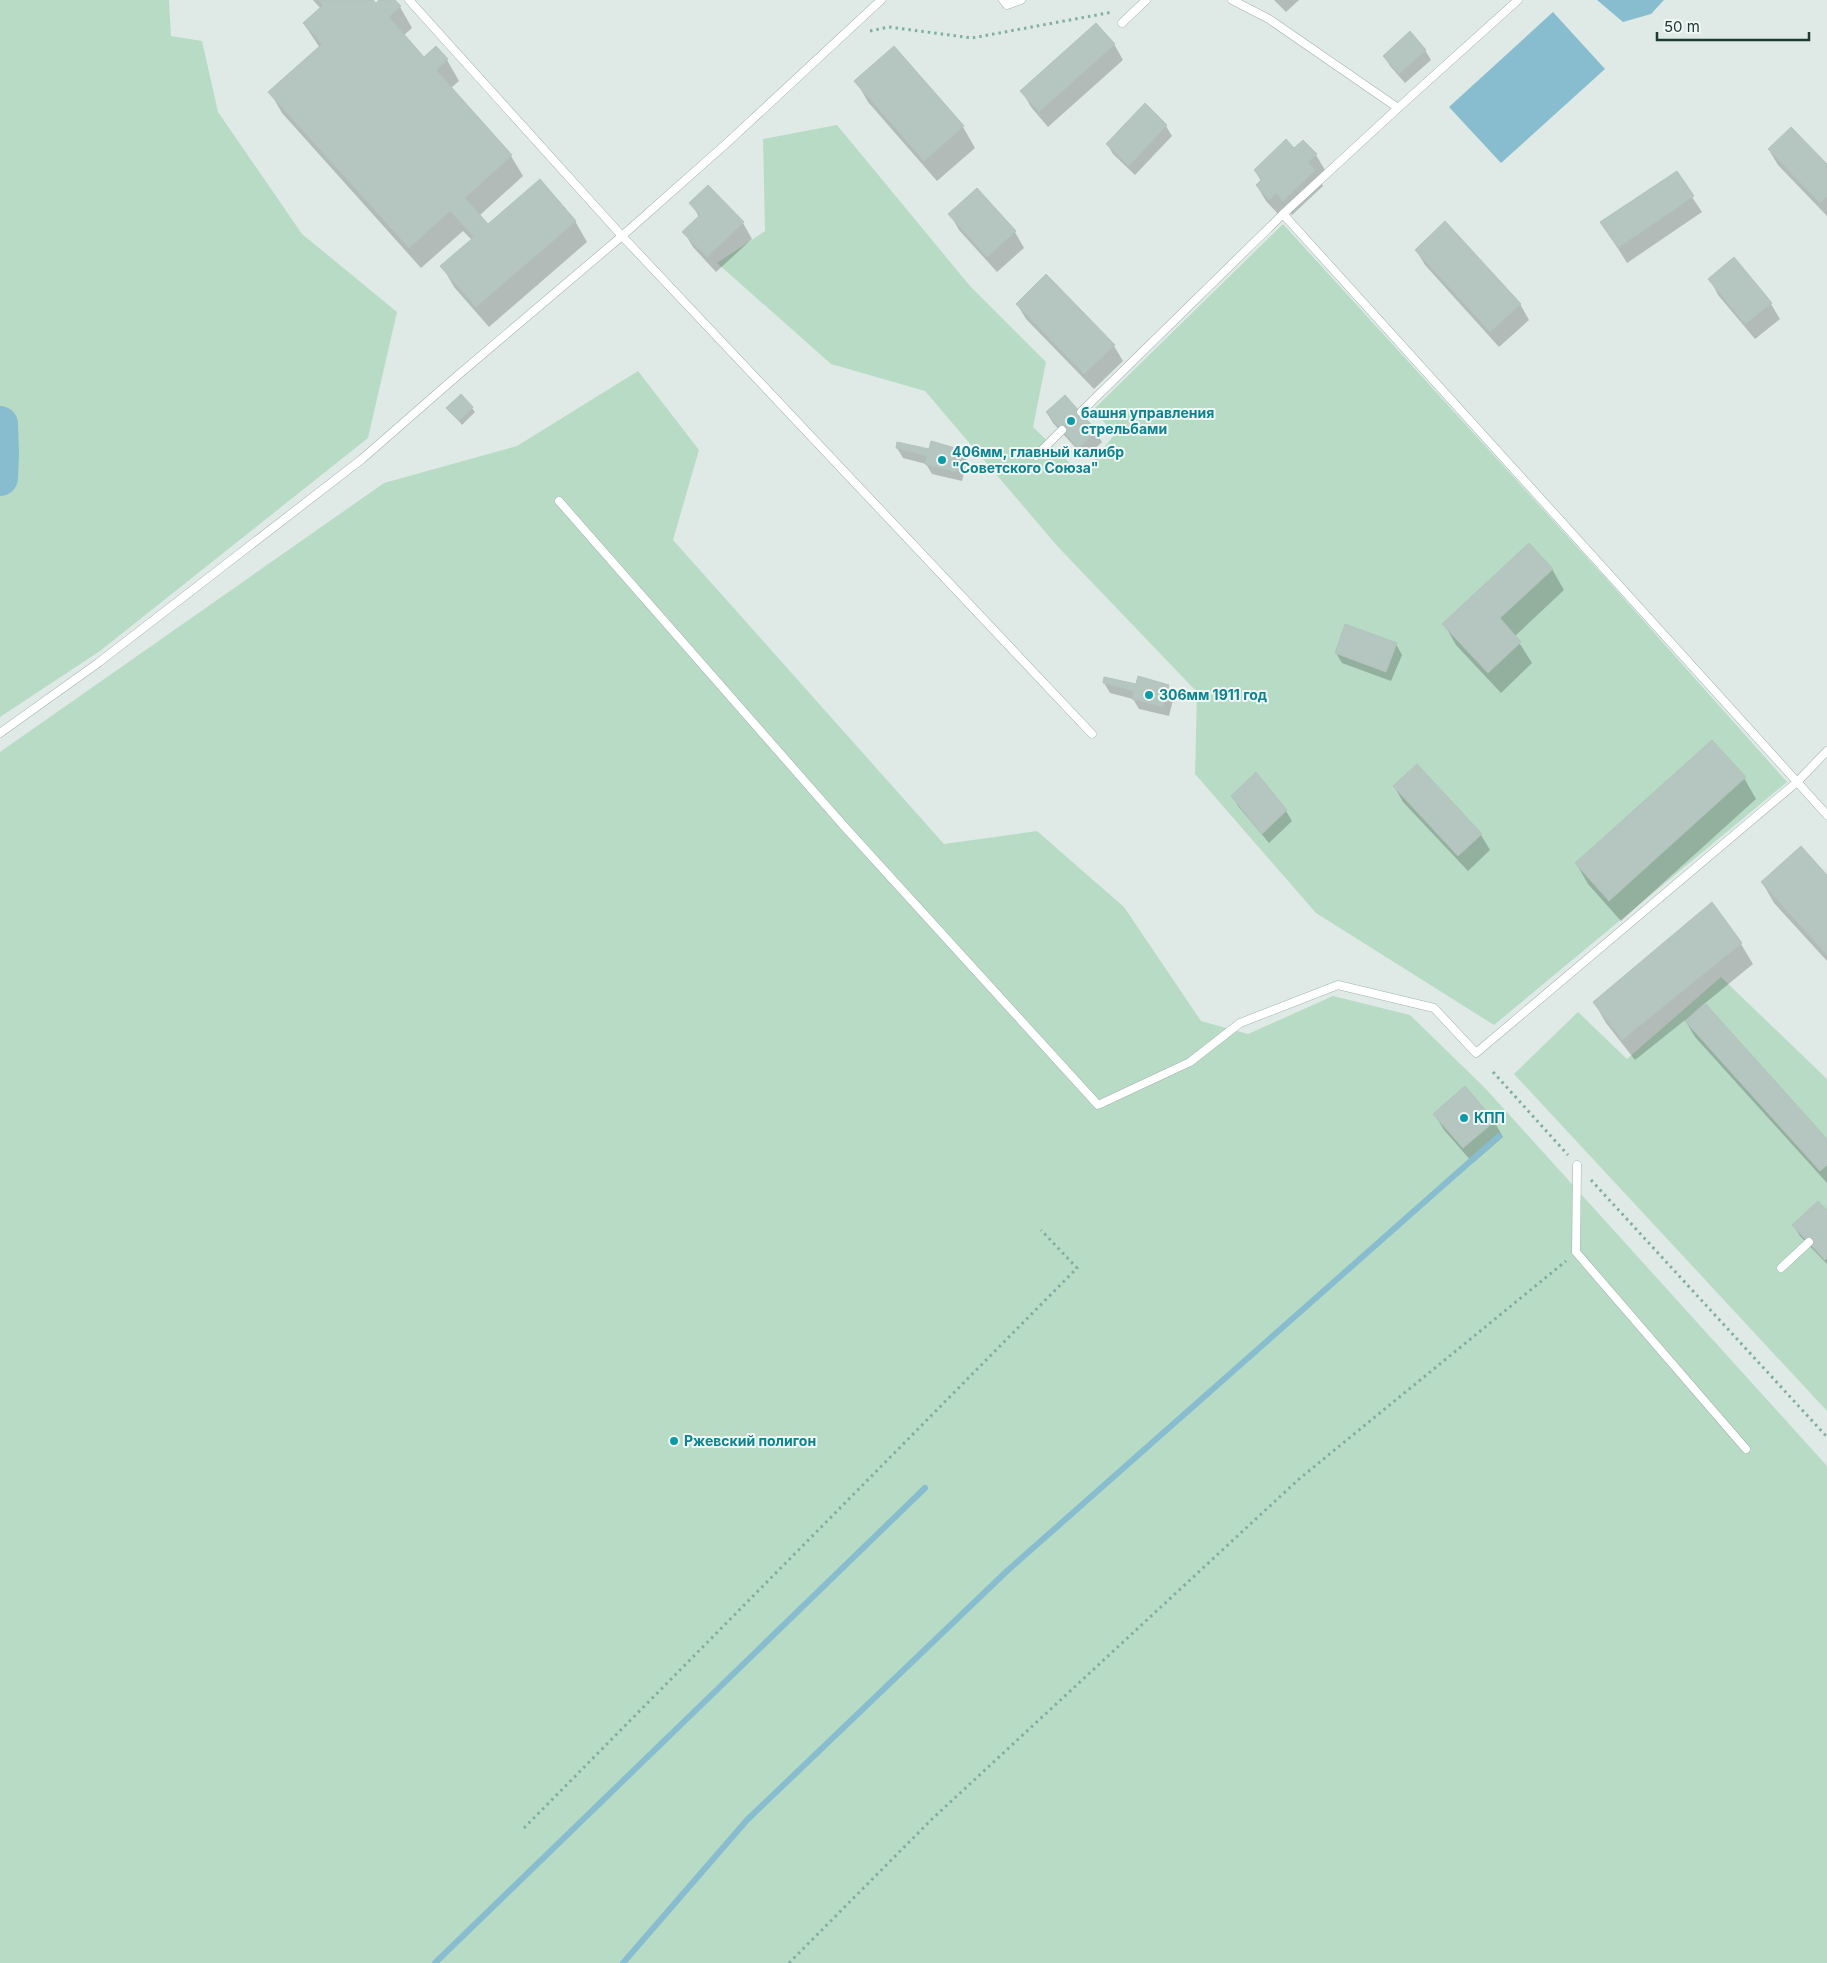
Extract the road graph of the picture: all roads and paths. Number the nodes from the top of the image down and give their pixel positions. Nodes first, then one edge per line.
1 (409, 0) edge
2 (881, 0) edge
3 (1003, 0) edge
4 (1021, 0) edge
5 (1146, 0) edge
6 (1232, 0) edge
7 (1518, 0) edge
8 (1138, 8) junction
9 (1122, 23) dead end
10 (843, 36) junction
11 (1398, 108) junction
12 (1282, 214) junction
13 (622, 236) junction
14 (1081, 412) dead end
15 (1062, 430) dead end
16 (1036, 456) dead end
17 (559, 501) dead end
18 (0, 733) edge
19 (1092, 734) dead end
20 (1827, 751) edge
21 (1797, 782) junction
22 (1827, 815) edge
23 (1493, 1072) dead end
24 (1577, 1165) junction
25 (1040, 1230) dead end
26 (1808, 1242) dead end
27 (1576, 1252) junction
28 (1781, 1268) dead end
29 (1827, 1437) edge
30 (1746, 1450) dead end
31 (524, 1828) dead end
32 (789, 1963) edge

1 - 13 lane
2 - 10 lane
3 - 4 lane
5 - 8 lane
6 - 11 lane
7 - 11 lane
8 - 9 lane
8 - 10 path
10 - 13 lane
11 - 12 lane
12 - 14 lane
12 - 21 lane
13 - 18 lane
13 - 19 lane
15 - 16 lane
17 - 21 lane
20 - 21 lane
21 - 22 lane
23 - 24 path
24 - 27 lane
24 - 29 path
25 - 31 path
26 - 28 lane
27 - 30 lane
27 - 32 path

